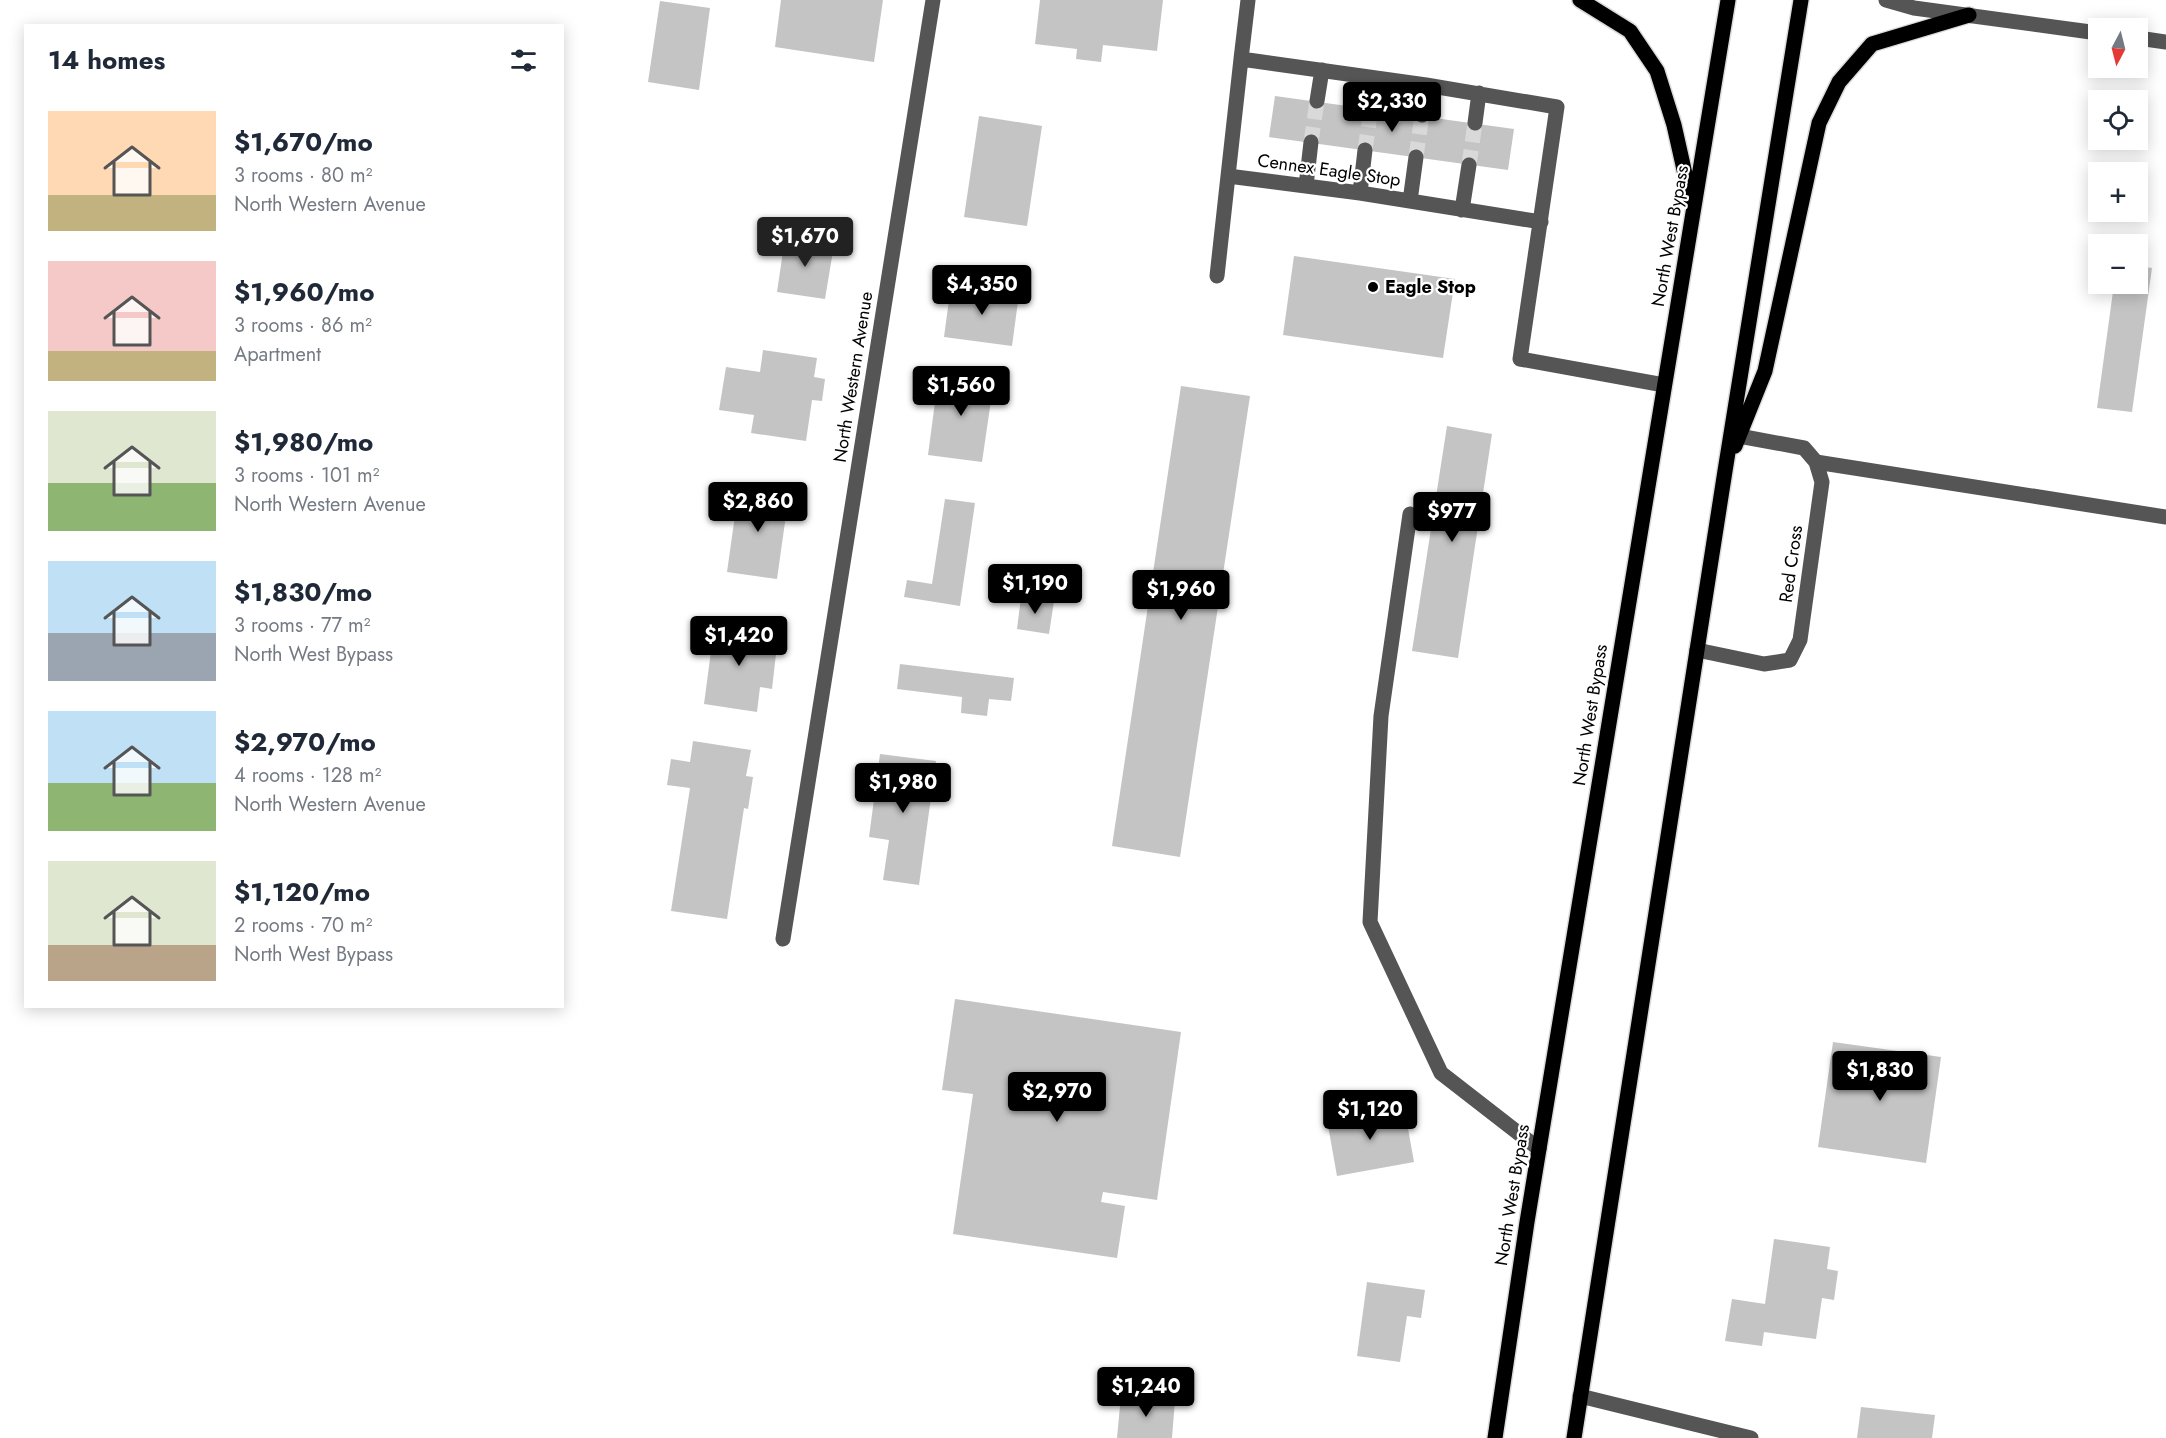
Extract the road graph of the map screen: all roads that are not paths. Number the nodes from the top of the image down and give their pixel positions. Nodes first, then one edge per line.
1 (933, 0) edge
2 (1248, 0) edge
3 (1580, 0) edge
4 (1728, 0) edge
5 (1801, 0) edge
6 (1886, 0) edge
7 (1969, 15) junction
8 (2088, 32) edge
9 (2148, 39) edge
10 (2166, 42) edge
11 (1241, 59) junction
12 (1322, 70) junction
13 (1376, 78) junction
14 (1426, 85) junction
15 (1479, 93) junction
16 (1317, 101) tunnel mouth
17 (1371, 109) tunnel mouth
18 (1422, 116) tunnel mouth
19 (1475, 123) tunnel mouth
20 (1311, 142) tunnel mouth
21 (1365, 150) tunnel mouth
22 (1416, 157) tunnel mouth
23 (1469, 165) tunnel mouth
24 (1228, 176) junction
25 (1306, 186) junction
26 (1360, 193) junction
27 (1410, 201) junction
28 (1462, 210) junction
29 (1694, 212) junction
30 (1541, 222) junction
31 (1217, 276) dead end
32 (1664, 385) junction
33 (1739, 436) junction
34 (1816, 462) junction
35 (1725, 471) junction
36 (1410, 514) dead end
37 (2166, 518) edge
38 (1697, 650) junction
39 (783, 939) dead end
40 (1539, 1149) junction
41 (1580, 1396) junction
42 (1495, 1438) edge
43 (1574, 1438) edge
44 (1751, 1438) edge

1 - 39 street, North Western Avenue
2 - 11 street
3 - 29 main road
4 - 29 main road, North West Bypass
5 - 35 main road
6 - 7 street
7 - 8 street
7 - 33 main road
9 - 10 street
11 - 12 street
11 - 24 street
12 - 13 street
12 - 16 street
13 - 14 street
13 - 17 street
14 - 15 street
14 - 18 street
15 - 19 street
15 - 30 street
20 - 25 street
21 - 26 street
22 - 27 street
23 - 28 street
24 - 25 street, Cennex Eagle Stop
24 - 31 street
25 - 26 street, Cennex Eagle Stop
26 - 27 street, Cennex Eagle Stop
27 - 28 street, Cennex Eagle Stop
28 - 30 street, Cennex Eagle Stop
29 - 32 main road, North West Bypass
30 - 32 street
32 - 40 main road, North West Bypass
33 - 34 street
33 - 35 main road
34 - 37 street
34 - 38 street, Red Cross
35 - 38 main road
36 - 40 street
38 - 41 main road
40 - 42 main road, North West Bypass
41 - 43 main road
41 - 44 street

